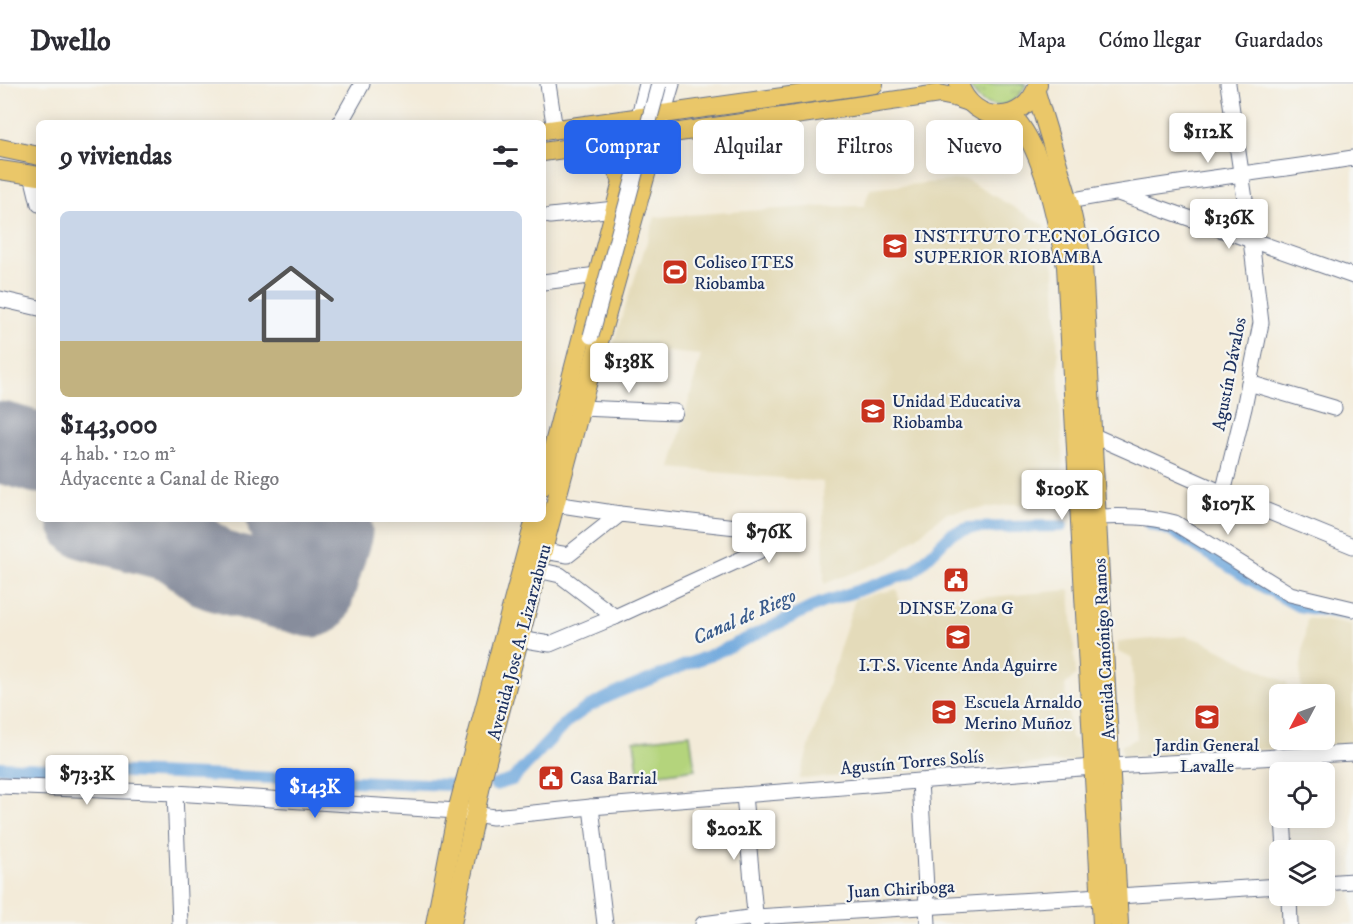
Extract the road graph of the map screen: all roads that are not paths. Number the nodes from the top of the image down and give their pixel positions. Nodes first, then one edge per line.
1 (362, 84) edge
2 (549, 84) edge
3 (647, 84) edge
4 (659, 84) edge
5 (672, 84) edge
6 (874, 84) edge
7 (959, 84) edge
8 (1228, 84) edge
9 (1037, 88) edge
10 (969, 102) junction
11 (1011, 114) junction
12 (664, 115) junction
13 (638, 118) junction
14 (342, 120) edge
15 (662, 120) edge
16 (549, 131) edge
17 (681, 132) edge
18 (0, 148) edge
19 (564, 149) edge
20 (546, 152) edge
21 (36, 155) edge
22 (1353, 158) edge
23 (0, 170) edge
24 (618, 174) edge
25 (624, 174) edge
26 (645, 174) edge
27 (36, 176) edge
28 (1241, 176) junction
29 (622, 181) junction
30 (1115, 192) junction
31 (1069, 201) junction
32 (615, 208) junction
33 (550, 216) dead end
34 (1251, 240) junction
35 (597, 275) junction
36 (1353, 276) edge
37 (546, 282) edge
38 (0, 299) edge
39 (36, 307) edge
40 (1249, 383) junction
41 (578, 396) junction
42 (1334, 408) dead end
43 (675, 412) dead end
44 (1092, 435) junction
45 (546, 478) edge
46 (1223, 493) junction
47 (555, 504) junction
48 (620, 514) junction
49 (1097, 517) junction
50 (535, 522) edge
51 (1353, 546) edge
52 (544, 551) junction
53 (529, 568) junction
54 (1353, 609) edge
55 (615, 617) junction
56 (519, 639) junction
57 (1353, 753) edge
58 (1278, 756) junction
59 (1279, 762) edge
60 (1102, 767) junction
61 (920, 781) junction
62 (0, 786) edge
63 (175, 794) junction
64 (744, 795) junction
65 (591, 807) junction
66 (456, 811) junction
67 (475, 816) junction
68 (1353, 881) edge
69 (1335, 882) edge
70 (1269, 887) edge
71 (1109, 896) junction
72 (1289, 906) edge
73 (926, 908) junction
74 (756, 921) edge
75 (180, 924) edge
76 (435, 924) edge
77 (452, 924) edge
78 (605, 924) edge
79 (703, 924) edge
80 (928, 924) edge
81 (1102, 924) edge
82 (1119, 924) edge
83 (1290, 924) edge

1 - 14 street
2 - 16 street
3 - 13 street, Avenida Jose A. Lizarzaburu
4 - 41 street, bridge
5 - 12 street, Avenida Jose A. Lizarzaburu
6 - 12 main road
7 - 10 main road
8 - 28 street, Agustín Dávalos
9 - 11 main road
9 - 31 main road, Avenida Canónigo Ramos
10 - 11 main road
10 - 17 main road
11 - 60 main road, Avenida Canónigo Ramos
12 - 13 main road
12 - 15 street, Avenida Jose A. Lizarzaburu
13 - 16 main road
18 - 21 main road
19 - 20 main road
22 - 28 street
23 - 27 main road
24 - 29 main road
25 - 29 main road, Avenida Jose A. Lizarzaburu
26 - 41 main road, Avenida Jose A. Lizarzaburu
28 - 30 street
28 - 34 street, Agustín Dávalos
29 - 32 main road, Avenida Jose A. Lizarzaburu
30 - 31 street
30 - 34 street
31 - 44 main road, Avenida Canónigo Ramos
32 - 33 street
32 - 35 main road, Avenida Jose A. Lizarzaburu
34 - 36 street
34 - 40 street, Agustín Dávalos
35 - 37 street
35 - 41 main road, Avenida Jose A. Lizarzaburu
38 - 39 street
40 - 42 street
40 - 46 street, Agustín Dávalos
41 - 43 street
41 - 45 main road, Avenida Jose A. Lizarzaburu
41 - 47 main road, Avenida Jose A. Lizarzaburu
44 - 46 street
44 - 49 main road, Avenida Canónigo Ramos
46 - 51 street
47 - 48 street
47 - 52 main road, Avenida Jose A. Lizarzaburu
48 - 52 street
48 - 55 street
49 - 54 street
49 - 60 main road, Avenida Canónigo Ramos
50 - 53 main road, Avenida Jose A. Lizarzaburu
52 - 53 main road, Avenida Jose A. Lizarzaburu
53 - 55 street
53 - 56 main road, Avenida Jose A. Lizarzaburu
53 - 66 main road, Avenida Jose A. Lizarzaburu
55 - 56 street
56 - 67 main road, Avenida Jose A. Lizarzaburu
57 - 58 street, Agustín Torres Solís
58 - 59 street
58 - 60 street, Agustín Torres Solís
60 - 61 street, Agustín Torres Solís
60 - 71 main road, Avenida Canónigo Ramos
61 - 64 street, Agustín Torres Solís
61 - 73 street
62 - 63 street, Agustín Torres Solís
63 - 66 street, Agustín Torres Solís
63 - 75 street
64 - 65 street, Agustín Torres Solís
64 - 74 street
65 - 67 street, Agustín Torres Solís
65 - 78 street
66 - 67 street, Agustín Torres Solís
66 - 76 main road, Avenida Jose A. Lizarzaburu
67 - 77 main road, Avenida Jose A. Lizarzaburu
68 - 69 street
70 - 71 street, Juan Chiriboga
71 - 73 street, Juan Chiriboga
71 - 81 main road, Avenida Canónigo Ramos
71 - 82 main road, Avenida Canónigo Ramos
72 - 83 street
73 - 74 street, Juan Chiriboga
73 - 80 street
74 - 79 street, Juan Chiriboga

